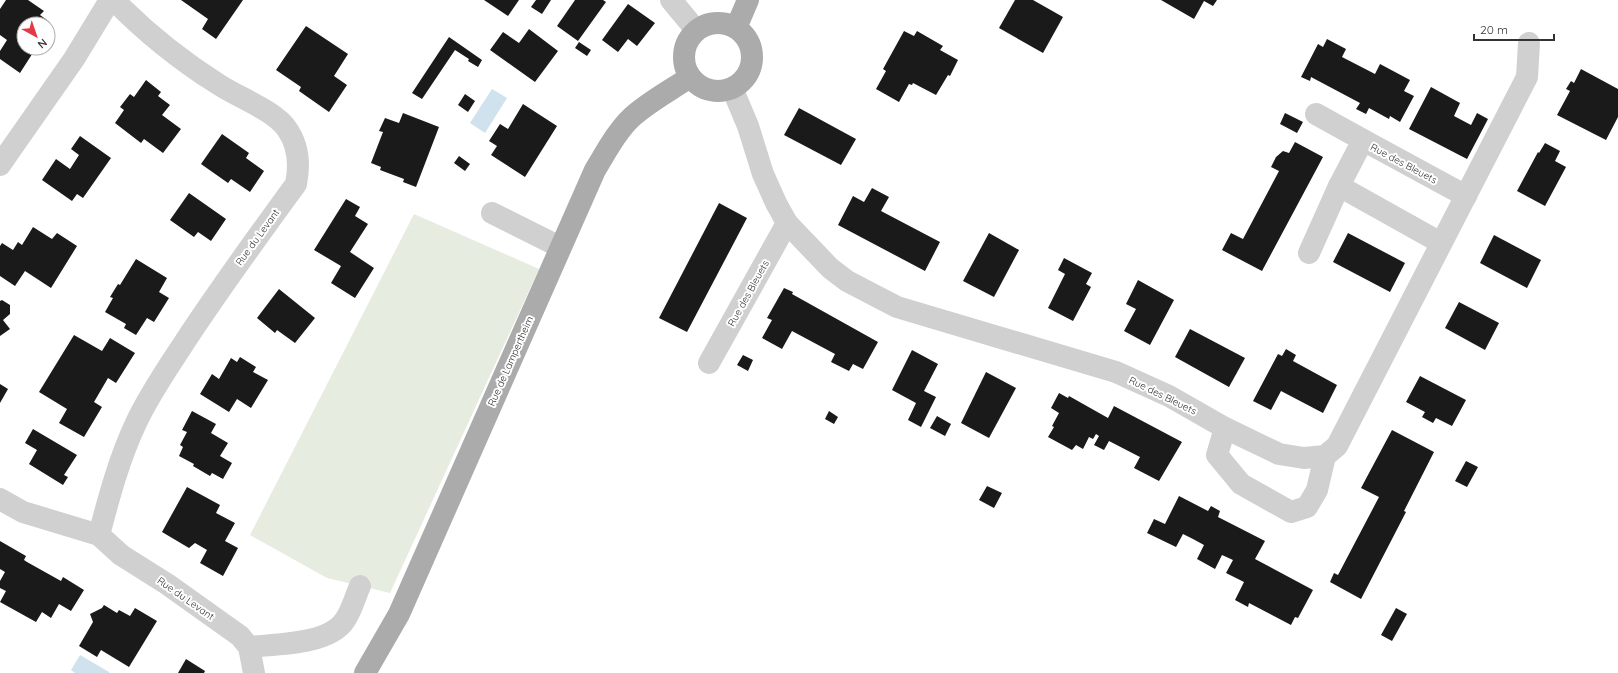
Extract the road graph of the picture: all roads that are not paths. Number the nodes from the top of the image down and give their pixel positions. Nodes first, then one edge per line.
1 (110, 0) edge
2 (114, 0) edge
3 (671, 0) edge
4 (748, 0) edge
5 (736, 28) junction
6 (696, 30) junction
7 (1528, 43) dead end
8 (690, 77) junction
9 (732, 88) junction
10 (1316, 114) dead end
11 (1363, 140) junction
12 (0, 165) edge
13 (1340, 186) junction
14 (1466, 196) junction
15 (492, 213) dead end
16 (788, 223) junction
17 (1441, 243) junction
18 (560, 247) junction
19 (1309, 253) dead end
20 (709, 363) dead end
21 (1225, 428) junction
22 (1324, 456) junction
23 (0, 499) edge
24 (99, 535) junction
25 (360, 586) dead end
26 (249, 647) junction
27 (254, 673) edge
28 (365, 673) edge

1 - 12 street
2 - 24 street, Rue du Levant
3 - 6 street
4 - 5 main road
5 - 6 main road
5 - 9 main road
6 - 8 main road
7 - 14 street
8 - 9 main road
8 - 18 main road, Rue de Lampertheim
9 - 16 street, Rue des Bleuets
10 - 11 street
11 - 13 street, Rue des Bleuets
11 - 14 street, Rue des Bleuets
13 - 17 street
13 - 19 street, Rue des Bleuets
14 - 17 street
15 - 18 street
16 - 20 street, Rue des Bleuets
16 - 21 street, Rue des Bleuets
17 - 22 street
18 - 28 main road, Rue de Lampertheim
21 - 22 street, Rue des Bleuets
21 - 22 street
23 - 24 street, Rue du Levant
24 - 26 street, Rue du Levant
25 - 26 street
26 - 27 street

